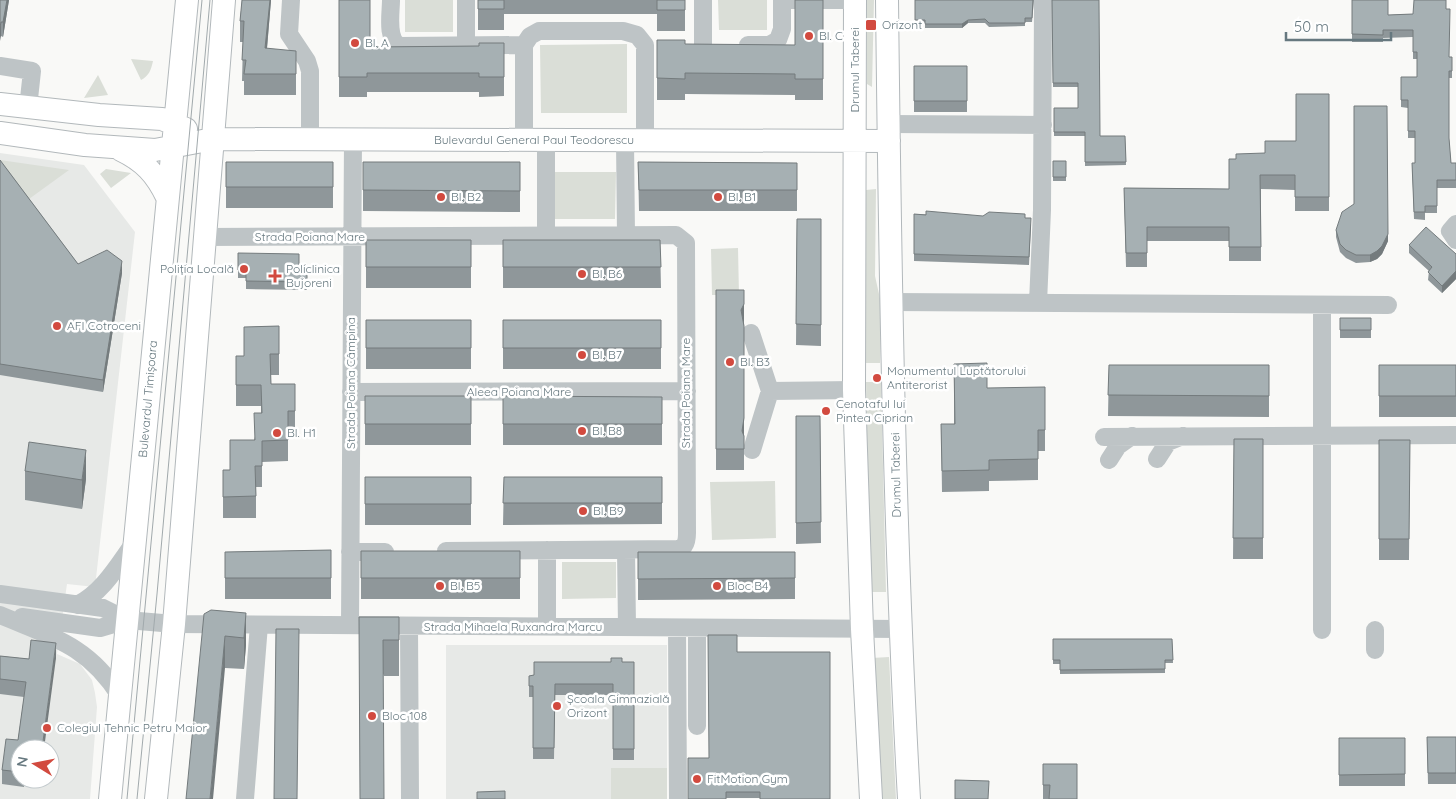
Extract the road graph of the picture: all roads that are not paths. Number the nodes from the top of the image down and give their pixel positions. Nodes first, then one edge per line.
1 (186, 0) edge
2 (224, 0) edge
3 (291, 0) edge
4 (391, 0) edge
5 (466, 0) edge
6 (703, 0) edge
7 (782, 0) edge
8 (855, 0) edge
9 (887, 0) edge
10 (1043, 0) edge
11 (466, 45) junction
12 (524, 45) junction
13 (645, 45) junction
14 (664, 45) edge
15 (684, 45) edge
16 (703, 45) junction
17 (0, 66) edge
18 (0, 104) edge
19 (28, 108) junction
20 (174, 124) junction
21 (1042, 125) junction
22 (0, 133) edge
23 (889, 133) junction
24 (213, 139) junction
25 (310, 140) junction
26 (353, 140) junction
27 (524, 140) junction
28 (546, 141) junction
29 (635, 141) junction
30 (854, 141) junction
31 (115, 147) junction
32 (171, 148) junction
33 (167, 197) junction
34 (1456, 224) edge
35 (626, 235) junction
36 (352, 236) junction
37 (546, 236) junction
38 (205, 237) junction
39 (1456, 240) edge
40 (892, 302) junction
41 (1038, 303) junction
42 (1322, 305) junction
43 (1388, 305) dead end
44 (751, 333) dead end
45 (854, 390) junction
46 (770, 391) junction
47 (351, 392) junction
48 (687, 392) junction
49 (1322, 435) junction
50 (1456, 435) edge
51 (1132, 436) junction
52 (1183, 436) junction
53 (1104, 437) dead end
54 (752, 450) dead end
55 (1157, 459) dead end
56 (1109, 460) dead end
57 (134, 543) junction
58 (547, 550) junction
59 (626, 550) junction
60 (430, 551) edge
61 (350, 552) junction
62 (400, 552) edge
63 (0, 594) edge
64 (56, 602) junction
65 (0, 604) edge
66 (77, 605) junction
67 (34, 609) junction
68 (2, 620) edge
69 (127, 620) junction
70 (174, 624) junction
71 (259, 625) junction
72 (350, 625) junction
73 (409, 626) junction
74 (548, 627) junction
75 (627, 627) junction
76 (677, 628) junction
77 (697, 628) junction
78 (862, 629) junction
79 (900, 629) junction
80 (53, 630) junction
81 (1322, 630) dead end
82 (1375, 630) dead end
83 (1375, 650) dead end
84 (120, 696) junction
85 (688, 697) dead end
86 (697, 726) dead end
87 (678, 753) junction
88 (110, 799) edge
89 (156, 799) edge
90 (245, 799) edge
91 (410, 799) edge
92 (678, 799) edge
93 (871, 799) edge
94 (909, 799) edge

1 - 20 main road, Bulevardul Timișoara
2 - 24 main road
3 - 25 street
4 - 11 street
5 - 11 street
6 - 16 street
7 - 8 street
7 - 16 street
8 - 30 main road, Drumul Taberei
9 - 23 main road, Drumul Taberei
10 - 21 street
11 - 12 street
12 - 13 street
12 - 27 street
13 - 14 street
13 - 29 street
15 - 16 street
17 - 19 street
18 - 19 main road, Bulevardul General Paul Teodorescu
19 - 20 main road, Bulevardul General Paul Teodorescu
20 - 24 main road, Bulevardul General Paul Teodorescu
20 - 32 main road, Bulevardul Timișoara
21 - 23 street
21 - 41 street
22 - 31 main road, Bulevardul General Paul Teodorescu
23 - 30 main road, Bulevardul General Paul Teodorescu
23 - 40 main road, Drumul Taberei
24 - 25 main road, Bulevardul General Paul Teodorescu
24 - 32 main road, Bulevardul General Paul Teodorescu
24 - 38 main road
25 - 26 main road, Bulevardul General Paul Teodorescu
26 - 27 main road, Bulevardul General Paul Teodorescu
26 - 36 street, Strada Poiana Câmpina
27 - 28 main road, Bulevardul General Paul Teodorescu
28 - 29 main road, Bulevardul General Paul Teodorescu
28 - 37 street
29 - 30 main road, Bulevardul General Paul Teodorescu
29 - 35 street
30 - 45 main road, Drumul Taberei
31 - 32 main road, Bulevardul General Paul Teodorescu
31 - 33 main road
32 - 33 main road, Bulevardul Timișoara
33 - 57 main road, Bulevardul Timișoara
34 - 39 street
35 - 37 street, Strada Poiana Mare
35 - 48 street, Strada Poiana Mare
36 - 37 street, Strada Poiana Mare
36 - 38 street, Strada Poiana Mare
36 - 47 street, Strada Poiana Câmpina
38 - 70 main road
40 - 41 street
40 - 79 main road, Drumul Taberei
41 - 42 street
42 - 43 street
42 - 49 street
44 - 46 street
45 - 46 street
45 - 78 main road, Drumul Taberei
46 - 54 street
47 - 48 street, Aleea Poiana Mare
47 - 61 street, Strada Poiana Câmpina
48 - 59 street, Strada Poiana Mare
49 - 50 street
49 - 52 street
49 - 81 street
51 - 52 street
51 - 53 street
51 - 56 street
52 - 55 street
57 - 66 street
57 - 69 main road, Bulevardul Timișoara
58 - 59 street, Strada Poiana Mare
58 - 60 street, Strada Poiana Mare
58 - 74 street
59 - 75 street
61 - 62 street
61 - 72 street, Strada Poiana Câmpina
63 - 64 street
64 - 66 street
64 - 67 street
65 - 67 street
66 - 69 street
67 - 80 street
68 - 80 street
69 - 70 street, Strada Mihaela Ruxandra Marcu
69 - 80 street
69 - 84 main road, Bulevardul Timișoara
70 - 71 street, Strada Mihaela Ruxandra Marcu
70 - 89 main road
71 - 72 street, Strada Mihaela Ruxandra Marcu
71 - 90 street
72 - 73 street, Strada Mihaela Ruxandra Marcu
73 - 74 street, Strada Mihaela Ruxandra Marcu
73 - 91 street
74 - 75 street, Strada Mihaela Ruxandra Marcu
75 - 76 street, Strada Mihaela Ruxandra Marcu
76 - 77 street, Strada Mihaela Ruxandra Marcu
76 - 87 street
77 - 78 street, Strada Mihaela Ruxandra Marcu
77 - 86 street
78 - 79 street, Strada Mihaela Ruxandra Marcu
78 - 93 main road, Drumul Taberei
79 - 94 main road, Drumul Taberei
80 - 84 street
82 - 83 street
84 - 88 main road, Bulevardul Timișoara
85 - 87 street
87 - 92 street

